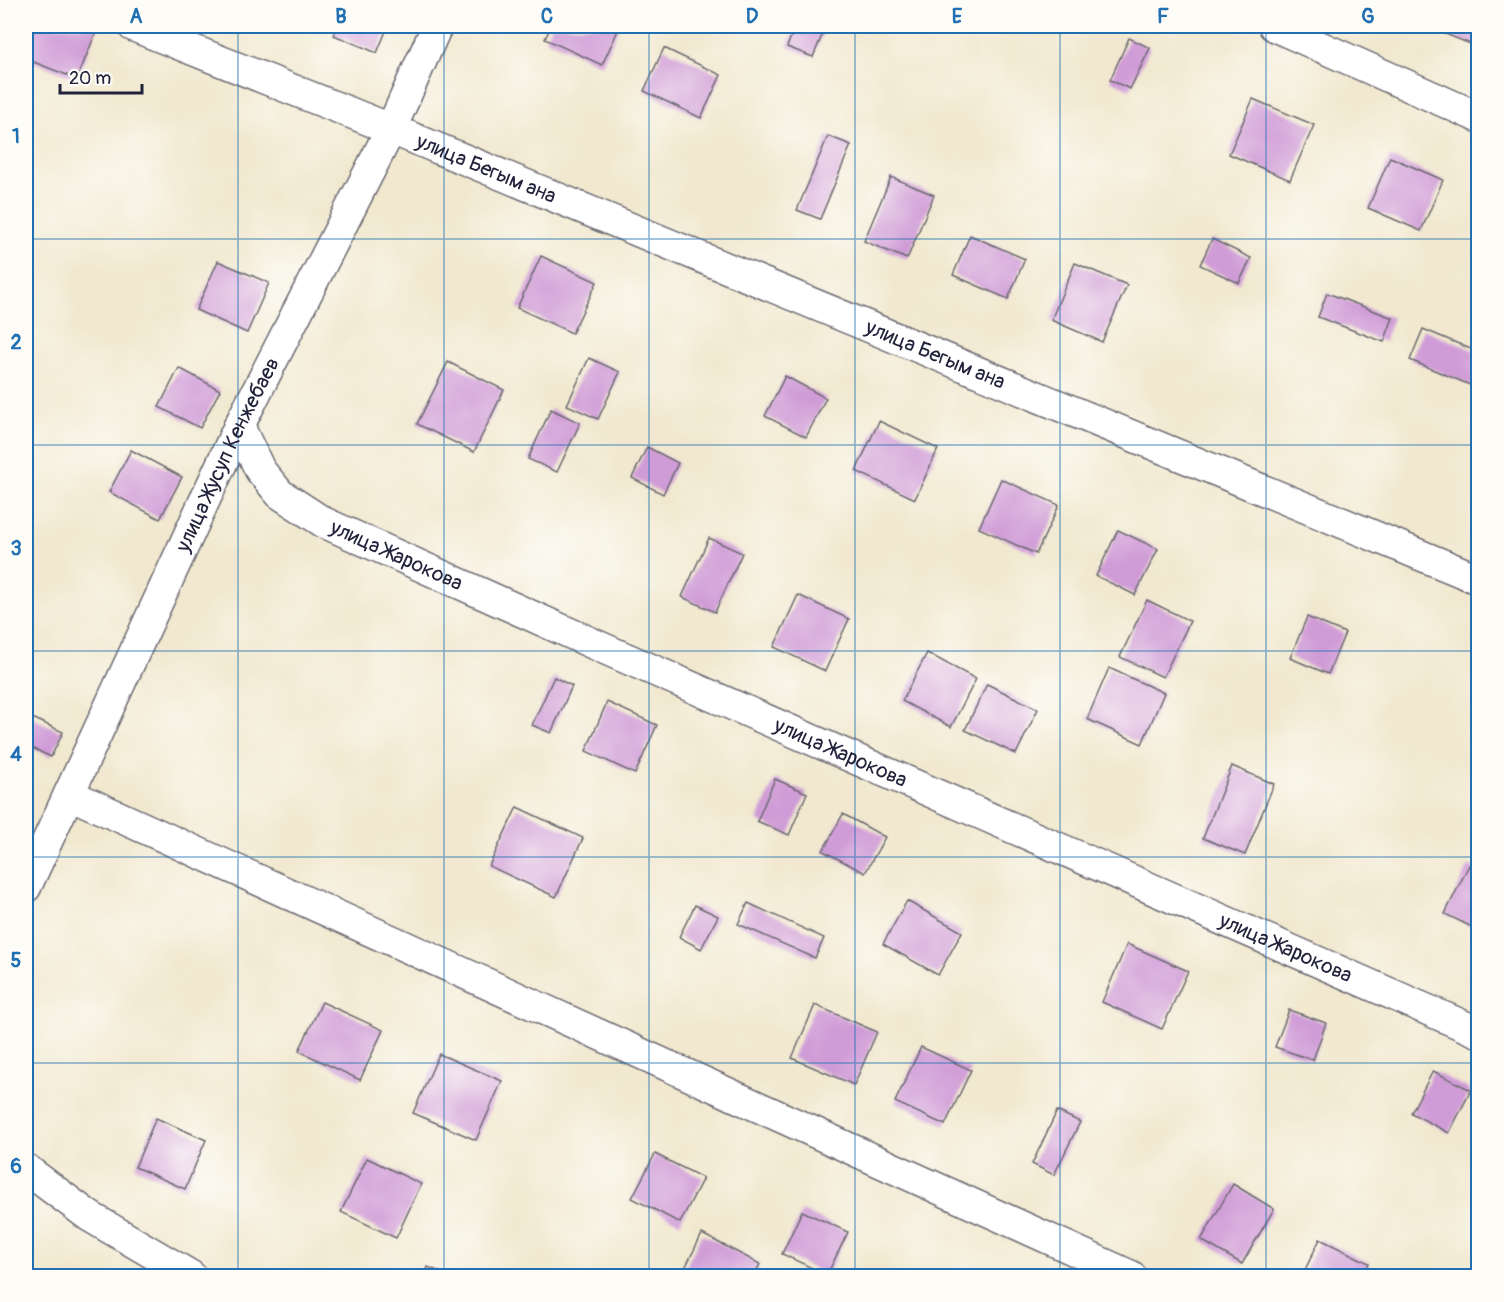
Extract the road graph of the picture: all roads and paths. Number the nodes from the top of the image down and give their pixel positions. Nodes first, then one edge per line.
1 (133, 26) edge
2 (437, 26) edge
3 (1274, 26) edge
4 (1479, 117) edge
5 (391, 129) junction
6 (239, 426) junction
7 (1479, 579) edge
8 (69, 794) junction
9 (26, 887) edge
10 (1479, 1032) edge
11 (26, 1169) edge
12 (1091, 1268) edge
13 (190, 1276) edge
14 (1131, 1276) edge

1 - 5 street, улица Бегым ана
2 - 5 street, улица Жусуп Кенжебаев
3 - 4 street
5 - 6 street, улица Жусуп Кенжебаев
5 - 7 street, улица Бегым ана
6 - 8 street, улица Жусуп Кенжебаев
6 - 10 street, улица Жарокова
8 - 9 street, улица Жусуп Кенжебаев
8 - 12 street
11 - 13 street
12 - 14 street

